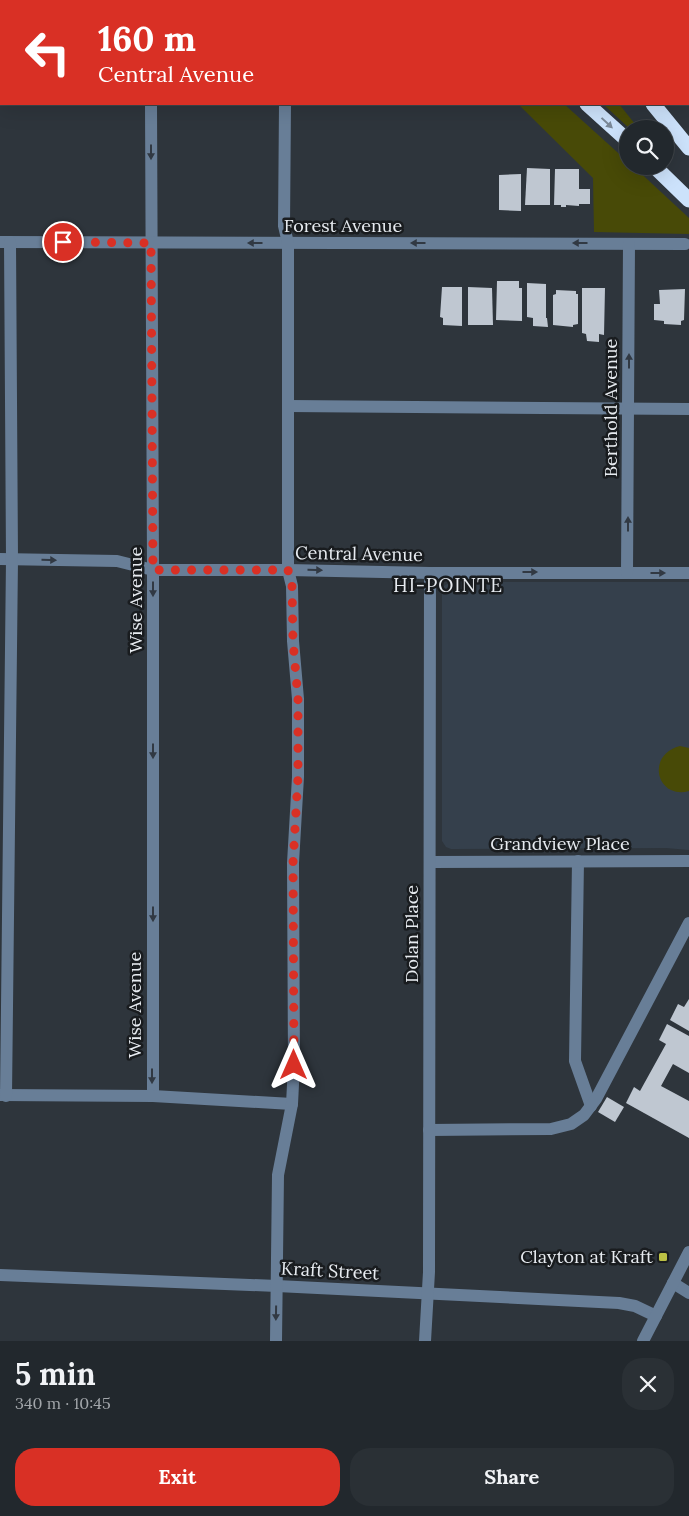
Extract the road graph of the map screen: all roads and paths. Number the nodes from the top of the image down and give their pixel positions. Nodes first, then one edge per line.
1 (151, 105) edge
2 (285, 105) edge
3 (588, 105) edge
4 (654, 105) edge
5 (619, 133) edge
6 (689, 148) edge
7 (663, 175) edge
8 (689, 200) edge
9 (5, 242) edge
10 (151, 243) junction
11 (288, 243) junction
12 (629, 244) junction
13 (685, 244) dead end
14 (288, 406) junction
15 (628, 409) junction
16 (689, 409) edge
17 (6, 559) edge
18 (153, 570) junction
19 (288, 570) junction
20 (430, 573) junction
21 (627, 573) junction
22 (689, 573) edge
23 (578, 861) junction
24 (689, 861) edge
25 (430, 862) junction
26 (689, 923) edge
27 (3, 1095) edge
28 (153, 1096) junction
29 (292, 1104) junction
30 (591, 1106) junction
31 (429, 1130) junction
32 (689, 1252) edge
33 (0, 1275) edge
34 (672, 1283) junction
35 (277, 1286) junction
36 (428, 1294) junction
37 (689, 1294) edge
38 (656, 1316) junction
39 (276, 1341) edge
40 (424, 1341) edge
41 (643, 1341) edge

1 -> 10 street, Wise Avenue
2 - 11 street
3 -> 5 highway
4 - 6 highway
7 - 8 highway
9 - 10 street, Forest Avenue
9 - 17 street
11 -> 10 street, Forest Avenue
10 - 18 street, Wise Avenue
12 -> 11 street, Forest Avenue
11 - 14 street
12 - 13 street, Forest Avenue
15 -> 12 street, Berthold Avenue
14 - 15 street
14 - 19 street
15 - 16 street
21 -> 15 street, Berthold Avenue
17 -> 18 street, Central Avenue
17 - 27 street
18 - 19 street, Central Avenue
18 -> 28 street, Wise Avenue
19 -> 20 street, Central Avenue
19 - 29 street
20 -> 21 street, Central Avenue
20 - 25 street, Dolan Place
21 -> 22 street, Central Avenue
23 - 24 street, Grandview Place
23 - 25 street, Grandview Place
23 - 30 street
25 - 31 street, Dolan Place
26 - 30 street
27 - 28 street
28 - 29 street
29 - 35 street
30 - 31 street
31 - 36 street, Dolan Place
32 - 34 street
33 - 35 street, Kraft Street
34 - 37 street
34 - 38 street
35 - 36 street, Kraft Street
35 -> 39 street
36 - 38 street, Kraft Street
36 - 40 street, Dolan Place
38 - 41 street

